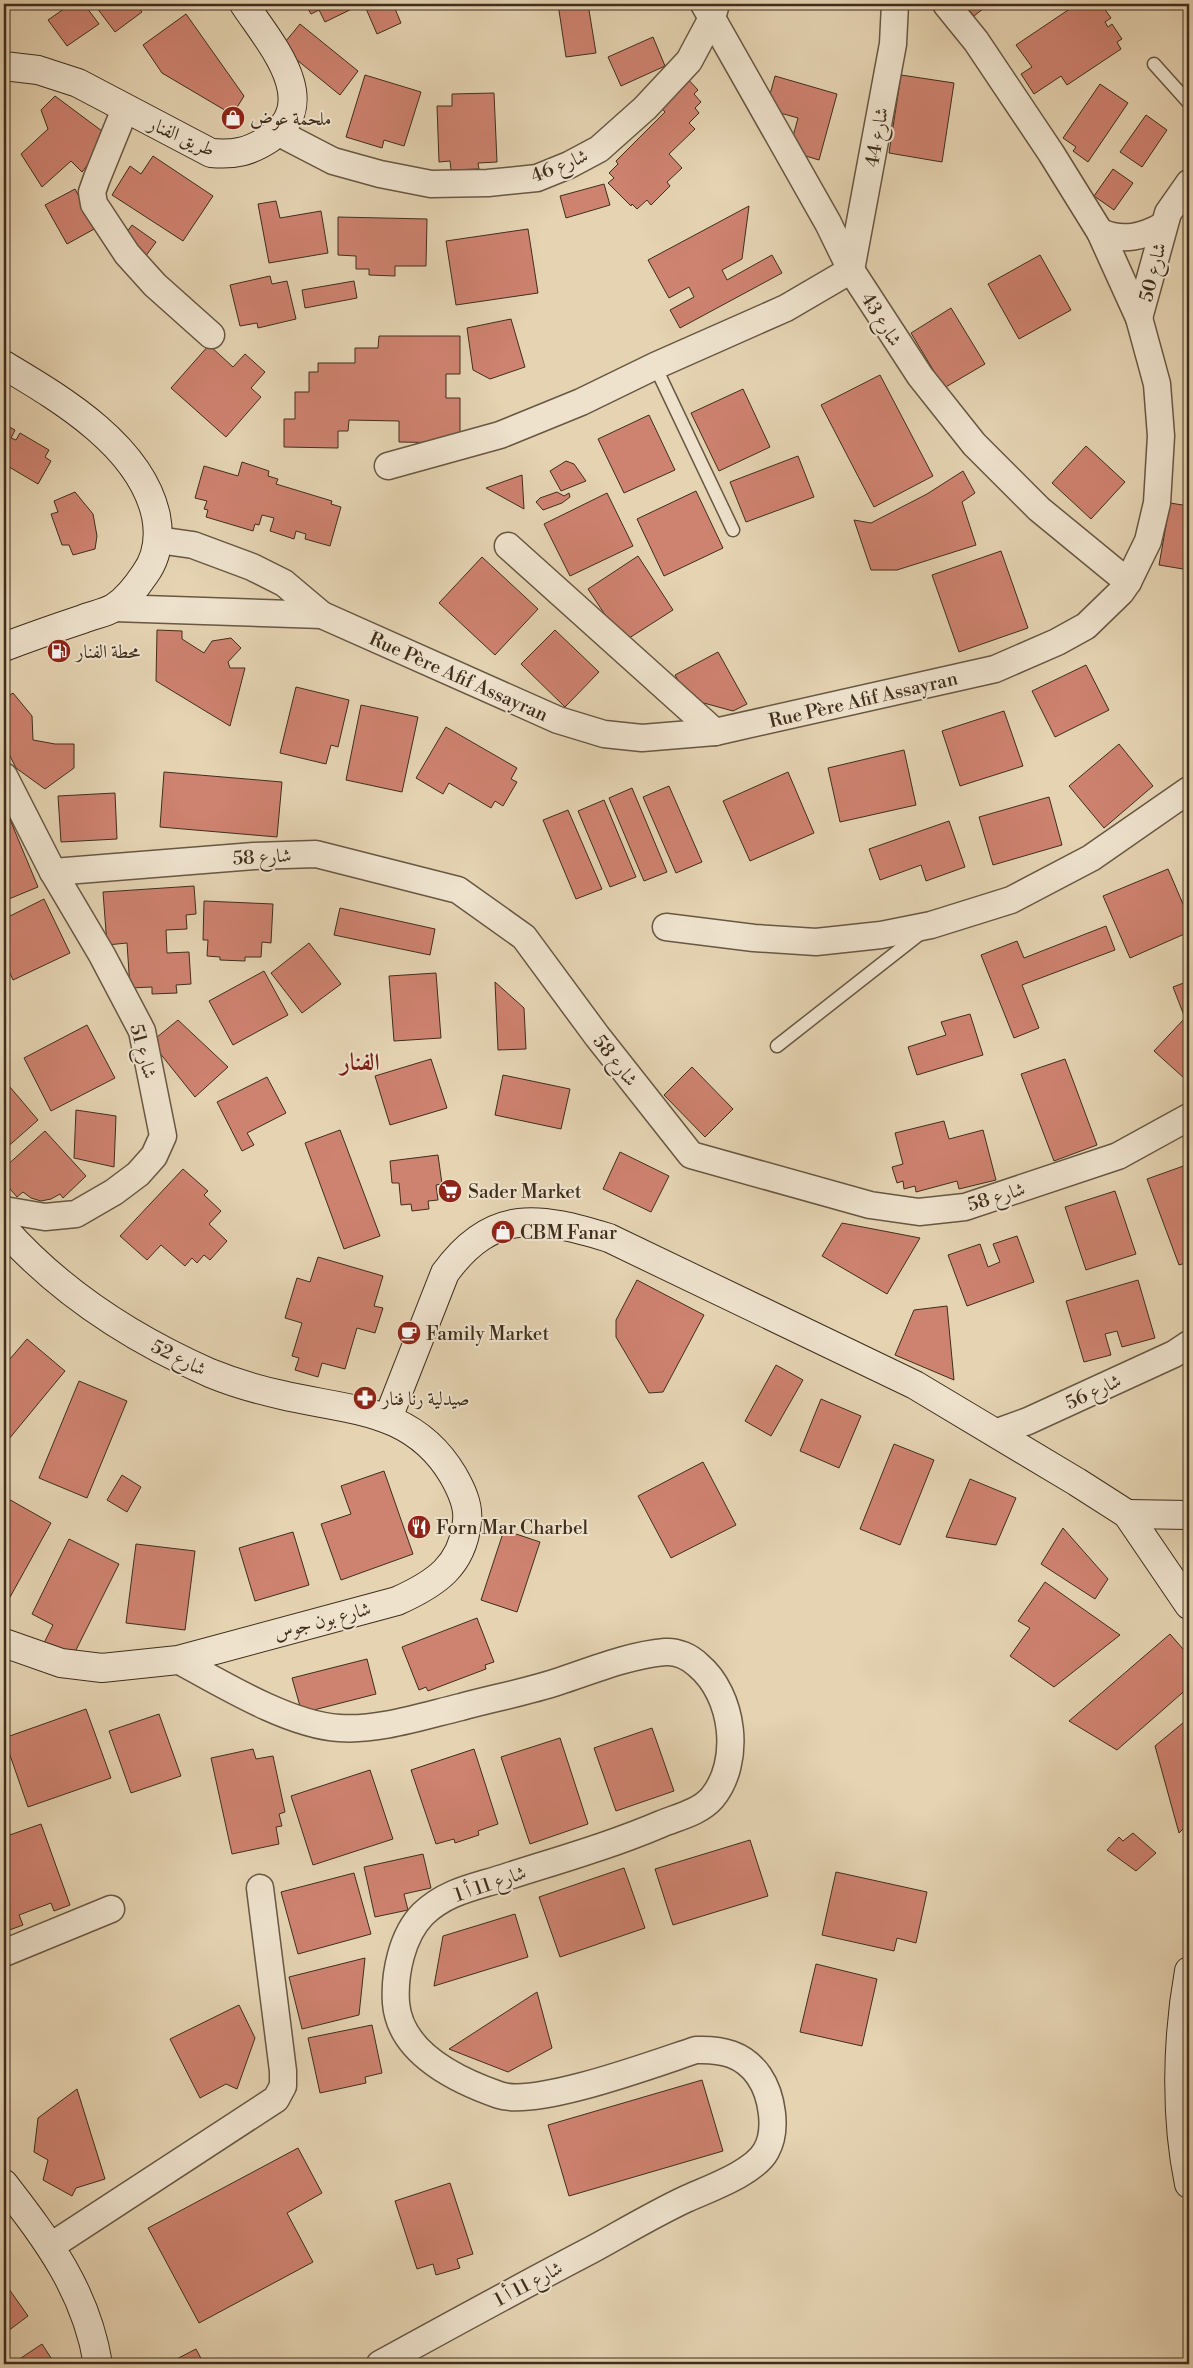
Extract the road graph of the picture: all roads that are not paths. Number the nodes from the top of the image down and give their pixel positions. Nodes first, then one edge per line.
1 (244, 4) edge
2 (895, 4) edge
3 (946, 4) edge
4 (711, 8) edge
5 (1154, 64) dead end
6 (4, 66) edge
7 (1189, 104) edge
8 (125, 109) junction
9 (278, 133) junction
10 (1189, 183) edge
11 (1164, 225) junction
12 (1100, 232) junction
13 (851, 270) junction
14 (1139, 318) junction
15 (211, 335) dead end
16 (4, 365) edge
17 (655, 366) junction
18 (388, 466) dead end
19 (732, 530) dead end
20 (158, 540) junction
21 (508, 546) dead end
22 (1128, 582) junction
23 (114, 608) junction
24 (322, 615) junction
25 (4, 647) edge
26 (716, 732) junction
27 (4, 776) edge
28 (1188, 799) edge
29 (53, 872) junction
30 (931, 925) junction
31 (666, 927) dead end
32 (776, 1046) dead end
33 (1189, 1117) edge
34 (4, 1210) edge
35 (4, 1229) edge
36 (1189, 1344) edge
37 (388, 1418) junction
38 (995, 1433) junction
39 (1127, 1514) junction
40 (1189, 1515) edge
41 (1189, 1605) edge
42 (4, 1642) edge
43 (178, 1660) junction
44 (260, 1888) dead end
45 (111, 1909) dead end
46 (4, 1953) edge
47 (1189, 1971) edge
48 (4, 2184) edge
49 (1189, 2184) edge
50 (51, 2246) junction
51 (98, 2364) edge
52 (380, 2364) edge

1 - 9 street, طريق الفنار
2 - 13 street, شارع 44
3 - 12 street, Rue Père Afif Assayran
4 - 9 street, شارع 46
4 - 13 street, شارع 43
5 - 7 lane
6 - 8 street, طريق الفنار
8 - 9 street, طريق الفنار
8 - 15 street
10 - 11 street, شارع 50
11 - 12 street, شارع 50
11 - 14 street, شارع 50
12 - 14 street, Rue Père Afif Assayran
13 - 17 street
13 - 22 street, شارع 43
14 - 22 street, Rue Père Afif Assayran
16 - 20 street
17 - 18 street
17 - 19 lane
20 - 23 street
20 - 24 street, Rue Père Afif Assayran
21 - 26 street
22 - 26 street, Rue Père Afif Assayran
23 - 24 street, Rue Père Afif Assayran
23 - 25 street
24 - 26 street, Rue Père Afif Assayran
27 - 29 street, شارع 51
28 - 30 street
29 - 33 street, شارع 58
29 - 34 street, شارع 51
30 - 31 street
30 - 32 lane
35 - 37 street, شارع 52
36 - 38 street, شارع 56
37 - 38 street
37 - 43 street, شارع بون جوس
38 - 39 street
39 - 40 street
39 - 41 street
42 - 43 street, شارع بون جوس
43 - 52 street, شارع 11 أ 1
44 - 50 street
45 - 46 street
47 - 49 street
48 - 50 street
50 - 51 street

